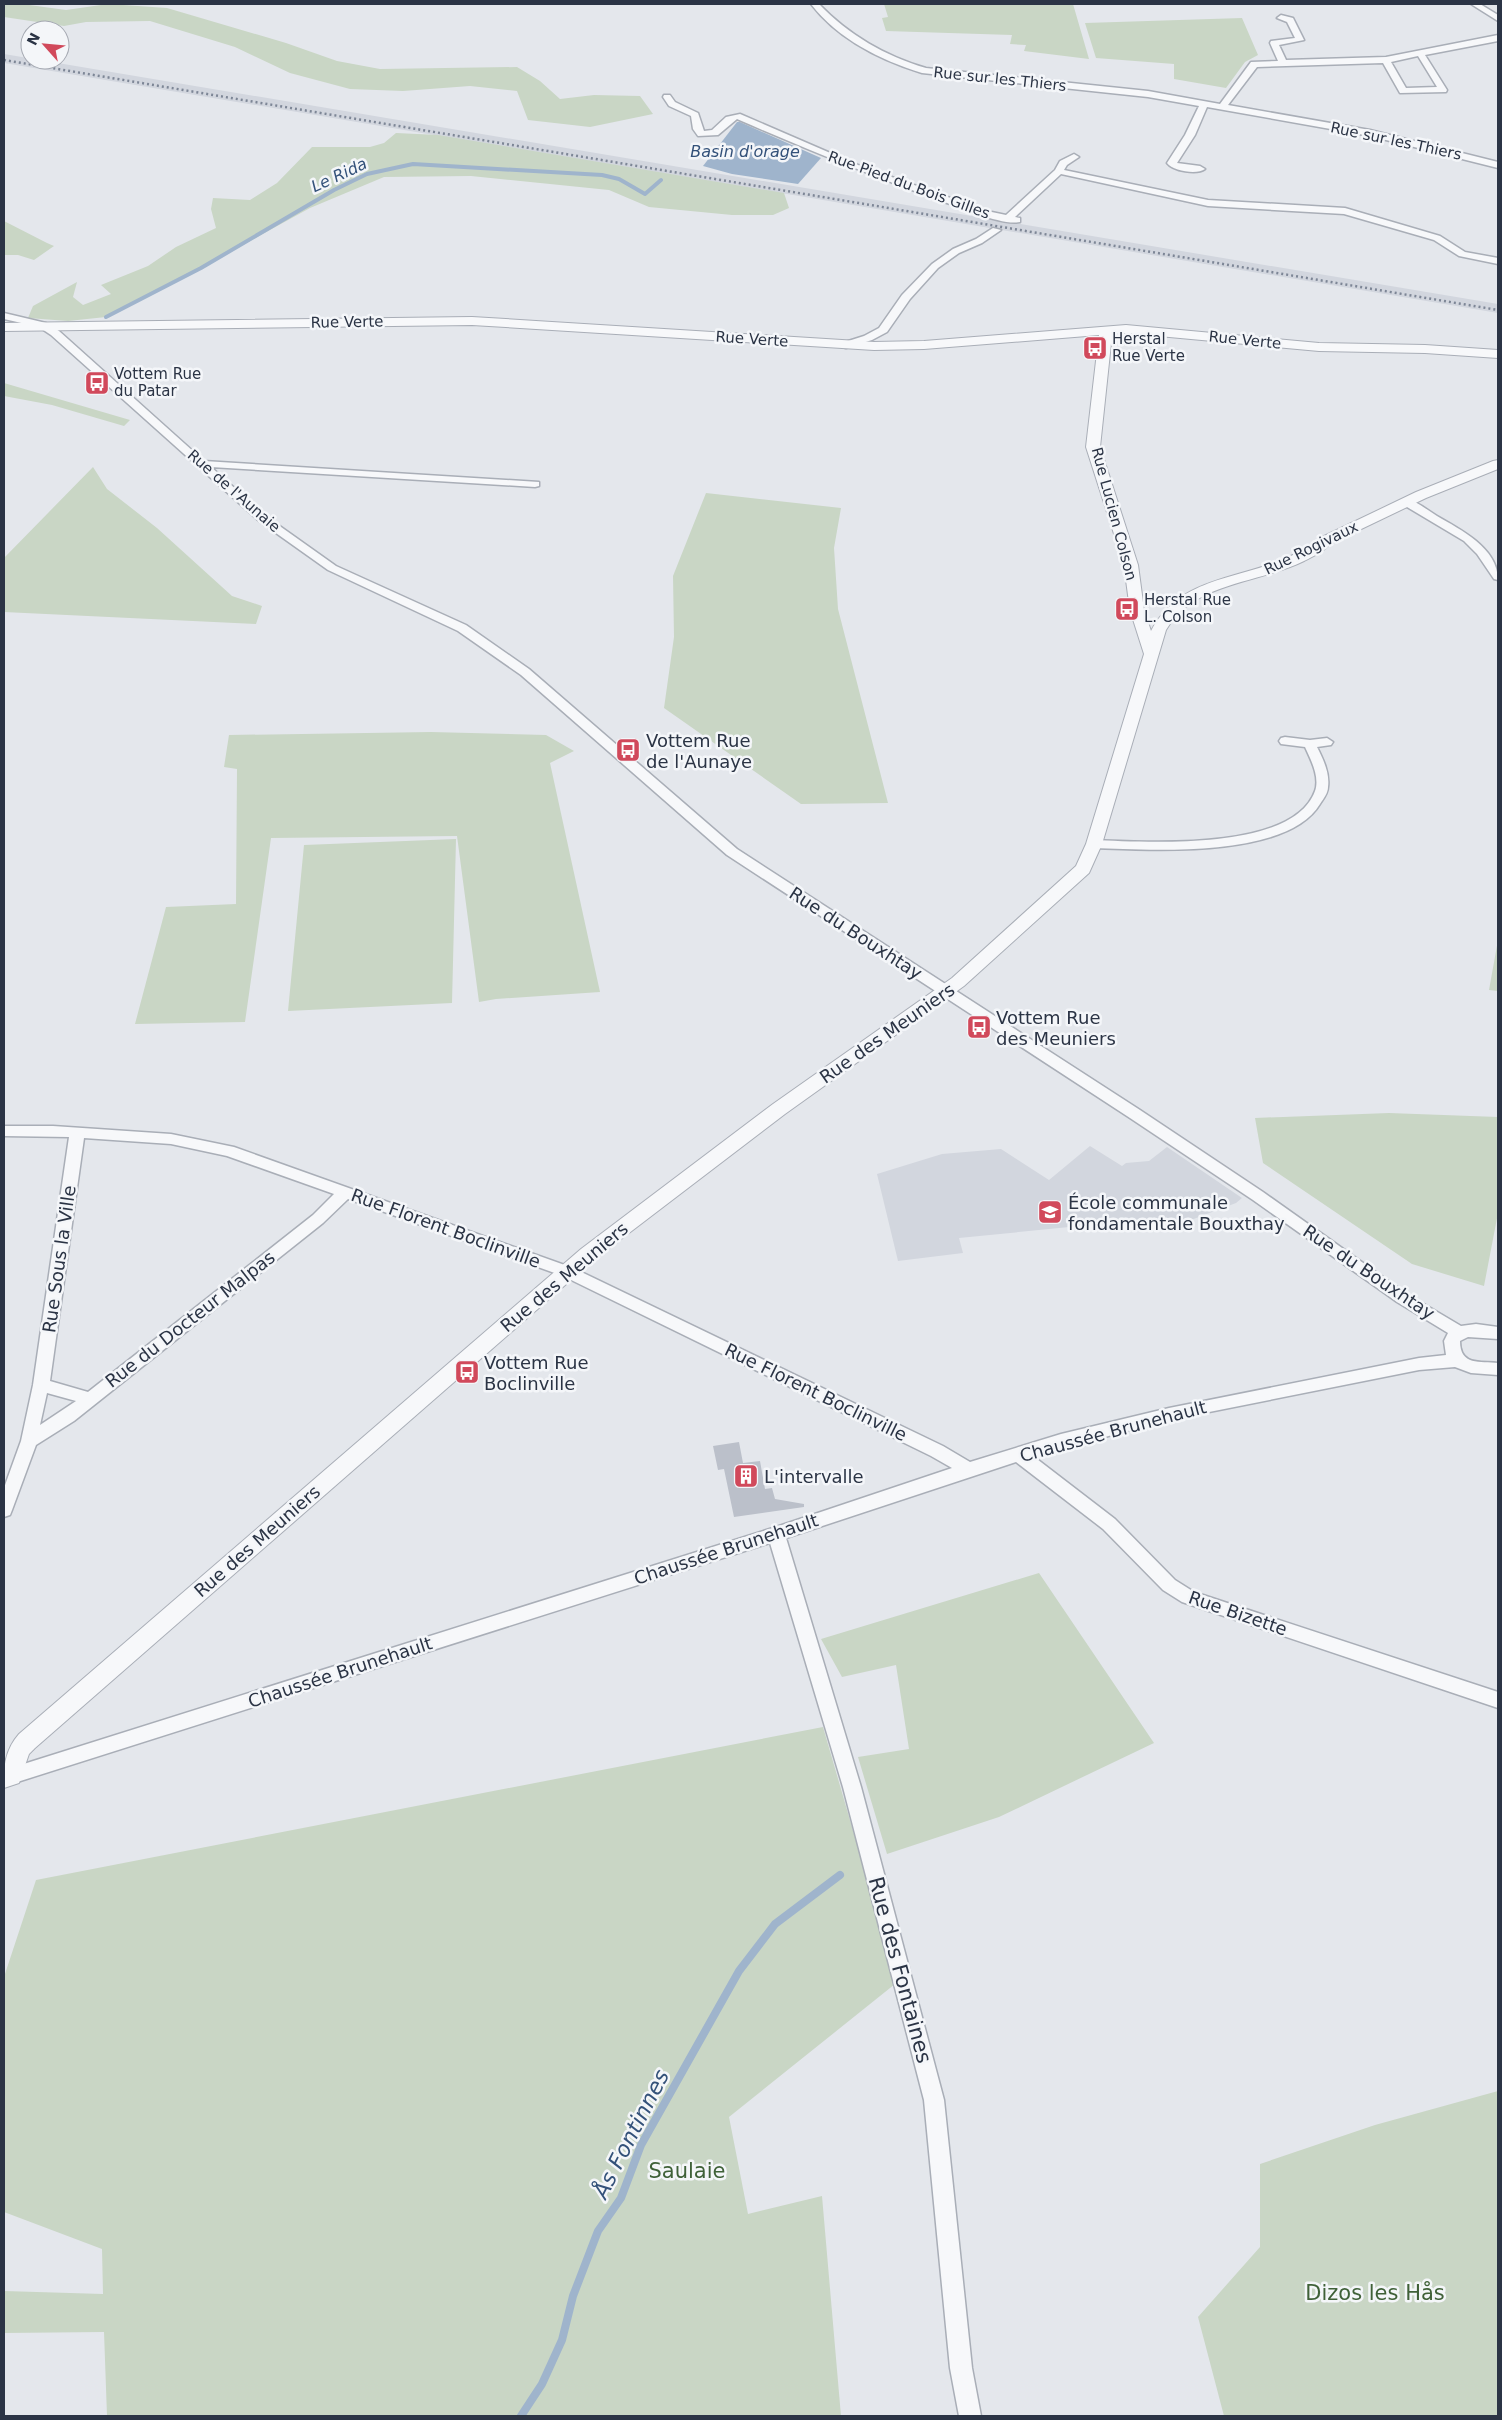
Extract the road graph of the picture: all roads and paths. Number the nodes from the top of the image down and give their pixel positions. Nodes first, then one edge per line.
1 (815, 4) edge
2 (1475, 4) edge
3 (1281, 18) dead end
4 (1498, 19) edge
5 (1498, 38) edge
6 (1420, 53) junction
7 (1386, 60) junction
8 (1282, 63) junction
9 (667, 97) dead end
10 (1204, 104) junction
11 (1222, 108) junction
12 (1074, 157) dead end
13 (1498, 165) edge
14 (1200, 169) dead end
15 (1059, 171) junction
16 (1007, 219) junction
17 (1017, 220) dead end
18 (996, 230) dead end
19 (1498, 261) edge
20 (4, 316) edge
21 (42, 326) junction
22 (4, 327) edge
23 (1106, 329) junction
24 (846, 345) junction
25 (1498, 354) edge
26 (202, 464) junction
27 (1498, 464) edge
28 (535, 484) dead end
29 (1406, 502) junction
30 (1498, 577) edge
31 (1137, 610) junction
32 (1165, 616) junction
33 (450, 621) joint
34 (1152, 655) junction
35 (1285, 741) dead end
36 (1328, 742) dead end
37 (1310, 744) junction
38 (1094, 844) junction
39 (946, 991) junction
40 (4, 1131) edge
41 (78, 1133) junction
42 (346, 1192) junction
43 (568, 1272) junction
44 (1459, 1332) junction
45 (1498, 1333) edge
46 (1458, 1360) junction
47 (1498, 1369) edge
48 (41, 1384) junction
49 (88, 1398) junction
50 (30, 1441) junction
51 (1019, 1456) junction
52 (969, 1470) junction
53 (4, 1510) edge
54 (776, 1534) junction
55 (1498, 1700) edge
56 (8, 1777) edge
57 (970, 2416) edge

1 - 10 street, Rue sur les Thiers
2 - 4 street
3 - 8 street
5 - 6 street
6 - 7 street
6 - 7 street
7 - 8 street
8 - 11 street
9 - 16 street, Rue Pied du Bois Gilles
10 - 11 street, Rue sur les Thiers
10 - 14 street
11 - 13 street, Rue sur les Thiers
12 - 15 street, Rue Pied du Bois Gilles
15 - 16 street, Rue Pied du Bois Gilles
15 - 19 street
16 - 17 street
18 - 24 street
20 - 21 street
21 - 22 street, Rue Verte
21 - 24 street, Rue Verte
21 - 26 street, Rue de l'Aunaie
23 - 24 street, Rue Verte
23 - 25 street, Rue Verte
23 - 31 street, Rue Lucien Colson
26 - 28 street
26 - 33 street, Rue de l'Aunaie
27 - 29 street, Rue Rogivaux
29 - 30 street
29 - 32 street, Rue Rogivaux
31 - 32 street
31 - 34 street
32 - 34 street, Rue Rogivaux
33 - 39 street, Rue du Bouxhtay
34 - 38 street, Rue des Meuniers
35 - 37 street
36 - 37 street
37 - 38 street
38 - 39 street, Rue des Meuniers
39 - 43 street, Rue des Meuniers
39 - 44 street, Rue du Bouxhtay
40 - 41 street, Rue Florent Boclinville
41 - 42 street, Rue Florent Boclinville
41 - 48 street, Rue Sous la Ville
42 - 43 street, Rue Florent Boclinville
42 - 49 street, Rue du Docteur Malpas
43 - 52 street, Rue Florent Boclinville
43 - 56 street, Rue des Meuniers
44 - 45 street
44 - 46 street
46 - 47 street, Chaussée Brunehault
46 - 51 street, Chaussée Brunehault
48 - 49 street
48 - 50 street, Rue Sous la Ville
49 - 50 street, Rue du Docteur Malpas
50 - 53 street, Rue Sous la Ville
51 - 52 street, Chaussée Brunehault
51 - 55 street, Rue Bizette
52 - 54 street, Chaussée Brunehault
54 - 56 street, Chaussée Brunehault
54 - 57 street, Rue des Fontaines

